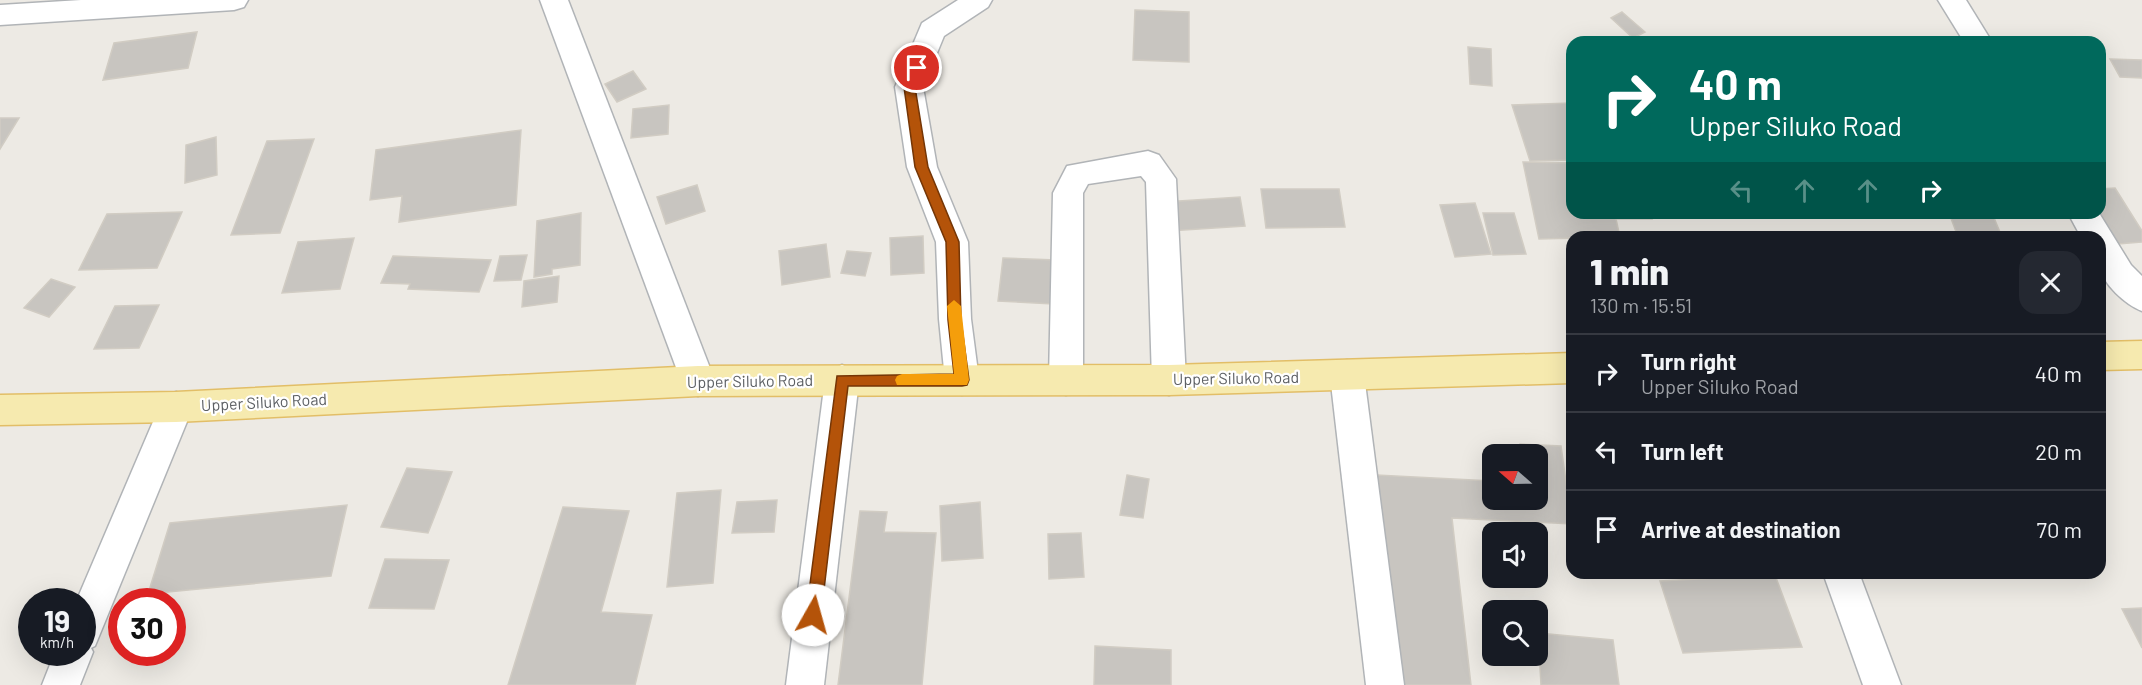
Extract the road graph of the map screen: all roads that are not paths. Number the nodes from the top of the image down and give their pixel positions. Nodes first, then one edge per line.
1 (234, 0) edge
2 (554, 0) edge
3 (978, 0) edge
4 (1952, 0) edge
5 (0, 15) edge
6 (1974, 36) edge
7 (2106, 252) edge
8 (2142, 297) edge
9 (2142, 355) edge
10 (2106, 356) edge
11 (1566, 368) edge
12 (1347, 375) junction
13 (842, 380) junction
14 (962, 380) junction
15 (1066, 380) junction
16 (1169, 380) junction
17 (698, 381) junction
18 (176, 407) junction
19 (0, 410) edge
20 (1843, 579) edge
21 (96, 599) edge
22 (68, 666) edge
23 (61, 685) edge
24 (805, 685) edge
25 (1385, 685) edge
26 (1882, 685) edge

1 - 5 street
2 - 17 street
3 - 14 street
4 - 6 street
7 - 8 street
9 - 10 main road
11 - 12 main road, Upper Siluko Road
12 - 16 main road, Upper Siluko Road
12 - 25 street
13 - 14 main road, Upper Siluko Road
13 - 17 main road, Upper Siluko Road
13 - 24 street
14 - 15 main road, Upper Siluko Road
15 - 16 main road, Upper Siluko Road
15 - 16 street
17 - 18 main road, Upper Siluko Road
18 - 19 main road, Upper Siluko Road
18 - 21 street
20 - 26 street
22 - 23 street

